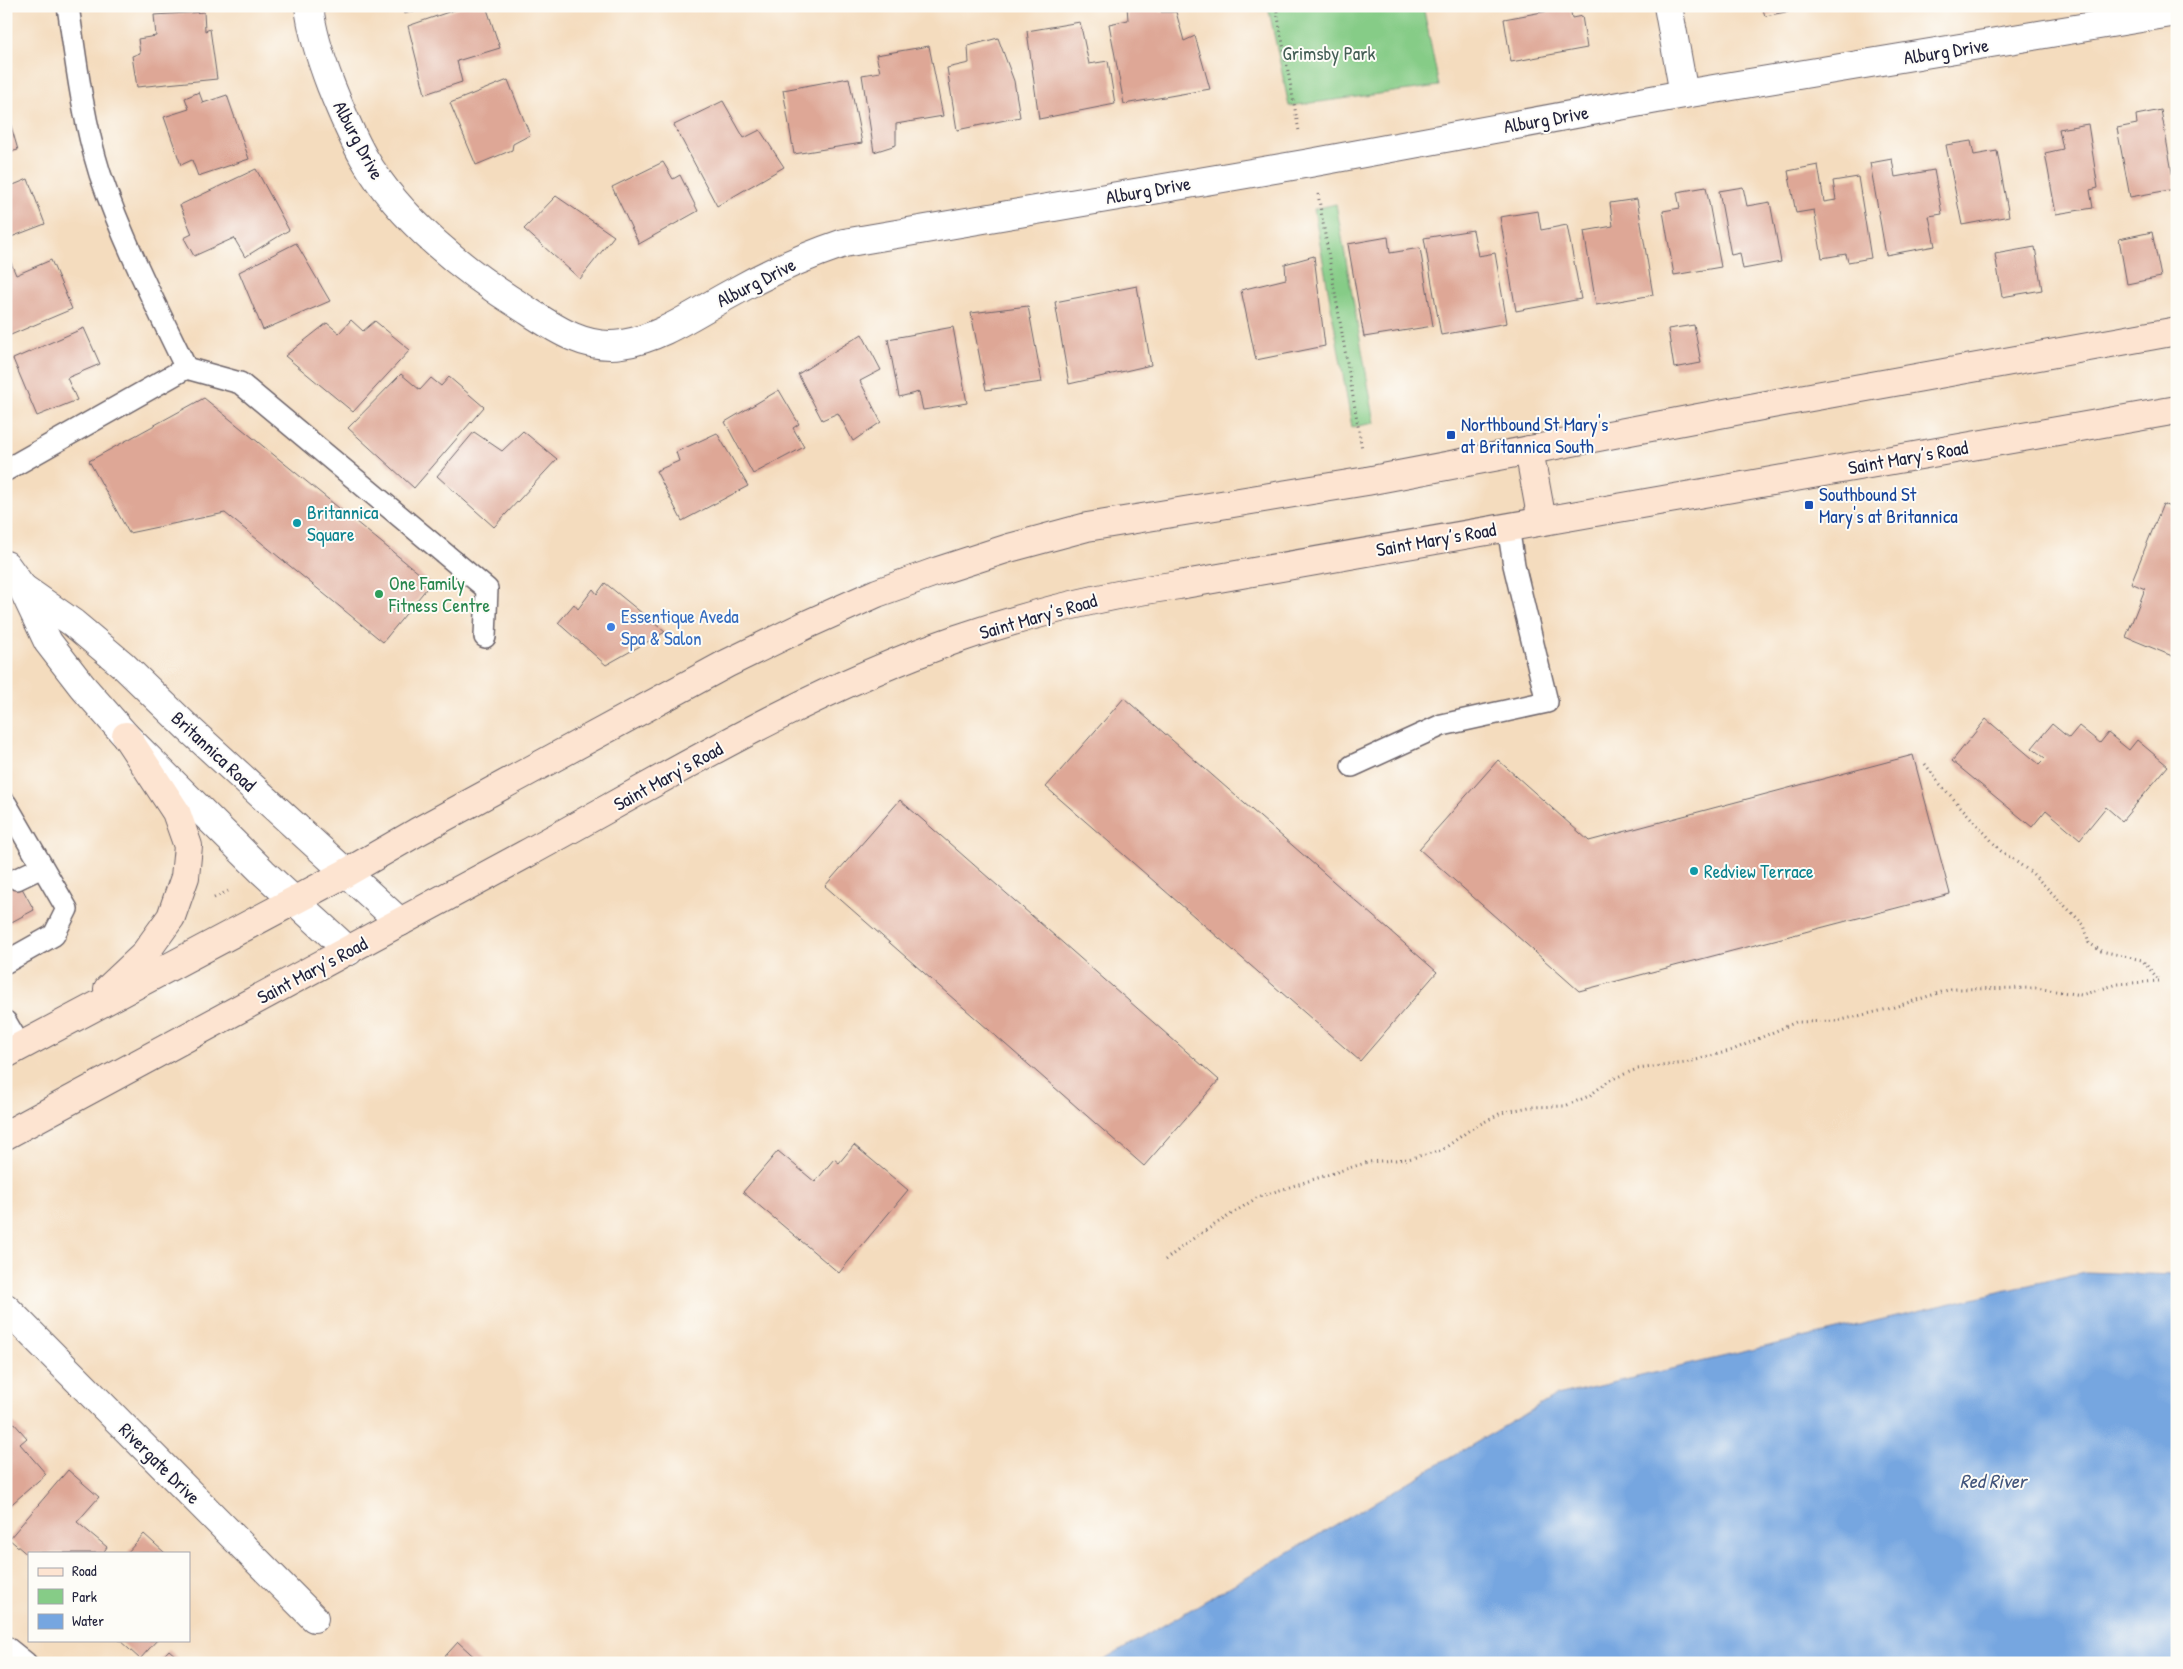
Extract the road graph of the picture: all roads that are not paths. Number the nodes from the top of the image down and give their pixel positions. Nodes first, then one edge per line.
1 (68, 6) edge
2 (309, 6) edge
3 (1668, 6) edge
4 (2177, 12) edge
5 (1684, 94) junction
6 (2177, 331) edge
7 (186, 368) junction
8 (2177, 410) edge
9 (1529, 450) junction
10 (6, 470) edge
11 (1542, 521) junction
12 (1508, 527) junction
13 (6, 565) edge
14 (22, 587) junction
15 (485, 637) dead end
16 (126, 736) junction
17 (1352, 766) dead end
18 (7, 807) edge
19 (42, 867) junction
20 (346, 873) junction
21 (17, 879) dead end
22 (292, 901) junction
23 (400, 922) junction
24 (349, 951) junction
25 (6, 962) edge
26 (81, 1014) junction
27 (6, 1022) edge
28 (13, 1050) edge
29 (6, 1134) edge
30 (6, 1308) edge
31 (314, 1618) dead end
32 (6, 1647) edge
33 (26, 1663) edge

1 - 7 lane
2 - 5 street, Alburg Drive
3 - 5 street
4 - 5 street, Alburg Drive
6 - 9 main road
7 - 10 lane
7 - 15 lane
8 - 11 main road, Saint Mary’s Road
9 - 11 main road
9 - 20 main road
11 - 12 main road, Saint Mary’s Road
12 - 17 lane
12 - 23 main road, Saint Mary’s Road
13 - 14 street, Britannica Road
14 - 16 street, Britannica Road
14 - 20 street, Britannica Road
16 - 22 street, Britannica Road
16 - 26 main road
18 - 19 lane
19 - 21 lane
19 - 25 lane
20 - 22 main road
20 - 23 street, Britannica Road
22 - 24 street, Britannica Road
22 - 26 main road
23 - 24 main road, Saint Mary’s Road
24 - 29 main road, Saint Mary’s Road
26 - 28 main road
27 - 28 lane
30 - 31 street, Rivergate Drive
32 - 33 lane

